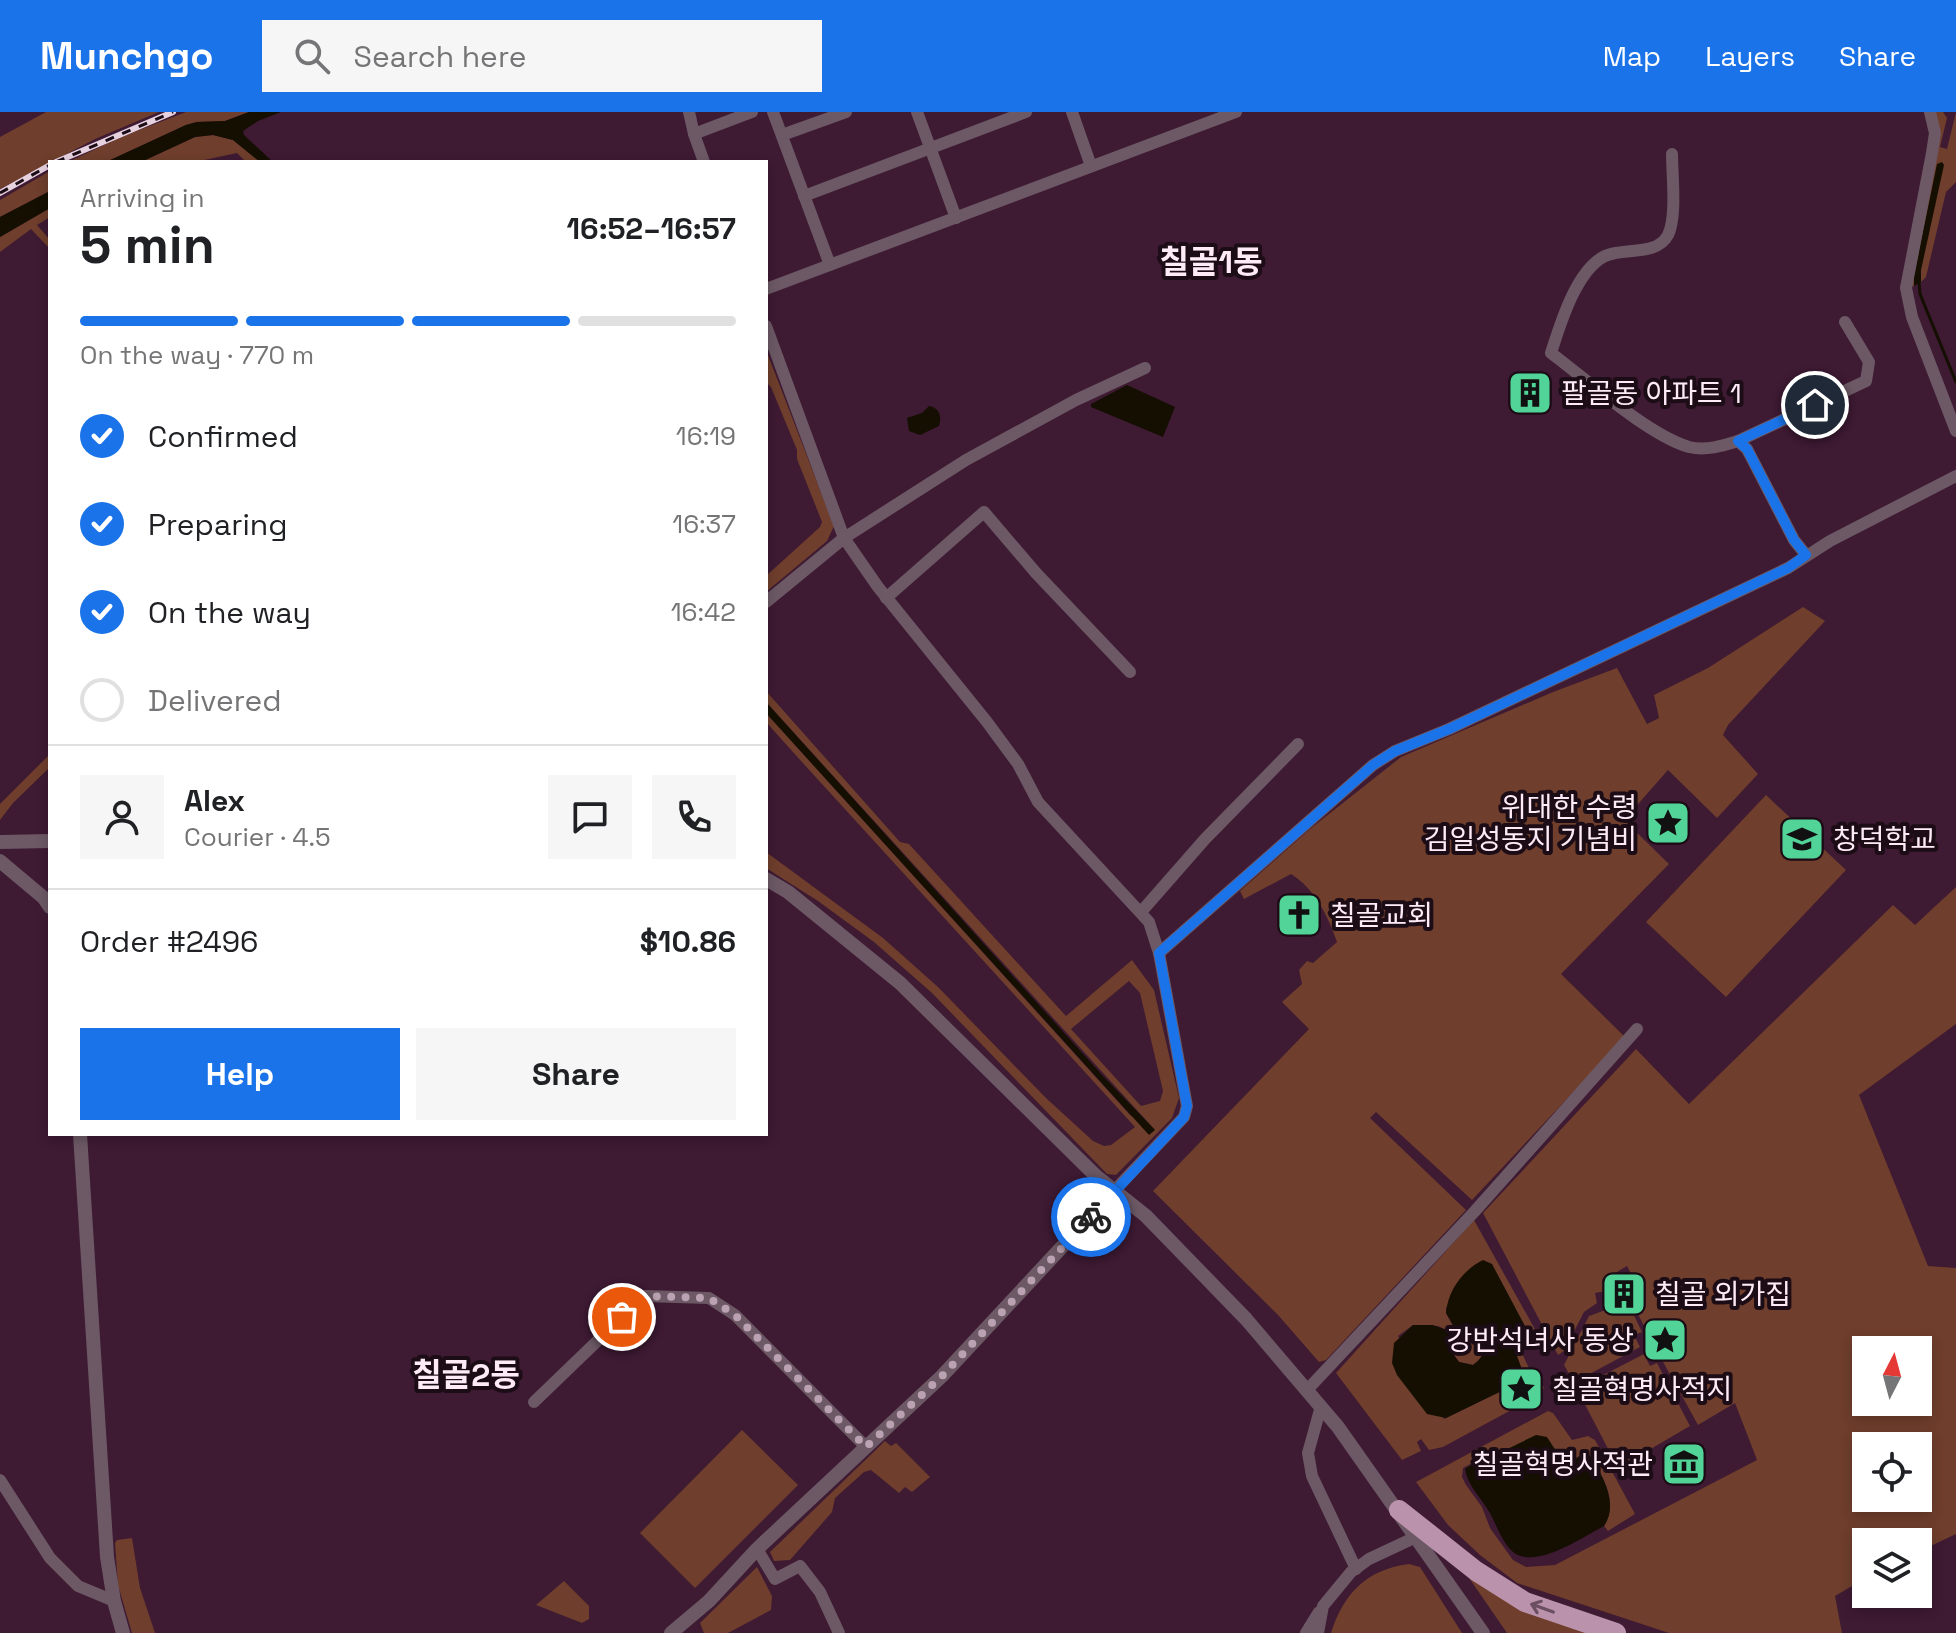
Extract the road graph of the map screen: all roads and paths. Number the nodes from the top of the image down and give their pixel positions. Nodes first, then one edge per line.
1 (689, 112) edge
2 (752, 112) edge
3 (773, 112) edge
4 (846, 112) edge
5 (917, 112) edge
6 (1026, 112) edge
7 (1072, 112) edge
8 (1236, 112) edge
9 (1930, 112) edge
10 (694, 134) junction
11 (782, 135) junction
12 (931, 148) junction
13 (1672, 154) dead end
14 (703, 160) edge
15 (1091, 166) junction
16 (804, 196) junction
17 (956, 218) junction
18 (830, 265) junction
19 (768, 288) edge
20 (1845, 322) dead end
21 (768, 331) edge
22 (1145, 368) dead end
23 (1956, 431) edge
24 (1738, 441) junction
25 (1956, 476) edge
26 (844, 538) junction
27 (1806, 555) junction
28 (886, 598) junction
29 (768, 600) edge
30 (1130, 672) dead end
31 (1298, 744) dead end
32 (48, 841) edge
33 (0, 842) edge
34 (0, 861) edge
35 (768, 880) edge
36 (48, 904) edge
37 (1141, 912) junction
38 (1159, 953) junction
39 (1637, 1029) dead end
40 (80, 1136) edge
41 (1113, 1192) junction
42 (1308, 1389) junction
43 (534, 1402) dead end
44 (1321, 1406) junction
45 (866, 1447) junction
46 (0, 1480) edge
47 (1399, 1510) junction
48 (1416, 1537) junction
49 (757, 1549) junction
50 (1356, 1569) junction
51 (114, 1601) junction
52 (1323, 1606) junction
53 (123, 1633) edge
54 (671, 1633) edge
55 (839, 1633) edge
56 (1306, 1633) edge
57 (1318, 1633) edge
58 (1483, 1633) edge
59 (1616, 1633) edge

1 - 10 street
2 - 10 street
3 - 11 street
4 - 11 street
5 - 12 street
6 - 12 street
7 - 15 street
8 - 15 street
9 - 23 street
10 - 14 street
11 - 16 street
12 - 16 street
12 - 17 street
13 - 24 street
15 - 17 street
16 - 18 street
17 - 18 street
18 - 19 street
20 - 24 street
21 - 26 street
22 - 26 street
24 - 27 street
25 - 27 street
26 - 28 street
26 - 29 street
27 - 38 street
28 - 30 street
28 - 37 street
31 - 37 street
32 - 33 street
34 - 36 street
35 - 41 street
37 - 38 street
38 - 41 street
39 - 42 street
40 - 51 street
41 - 42 street
41 - 45 street
42 - 44 street
43 - 45 street
44 - 47 street
44 - 50 street
45 - 49 street
46 - 51 street
47 - 48 street
59 -> 47 highway
48 - 50 street
48 - 58 street
49 - 54 street
49 - 55 street
50 - 52 street
51 - 53 street
52 - 56 street
52 - 57 street

